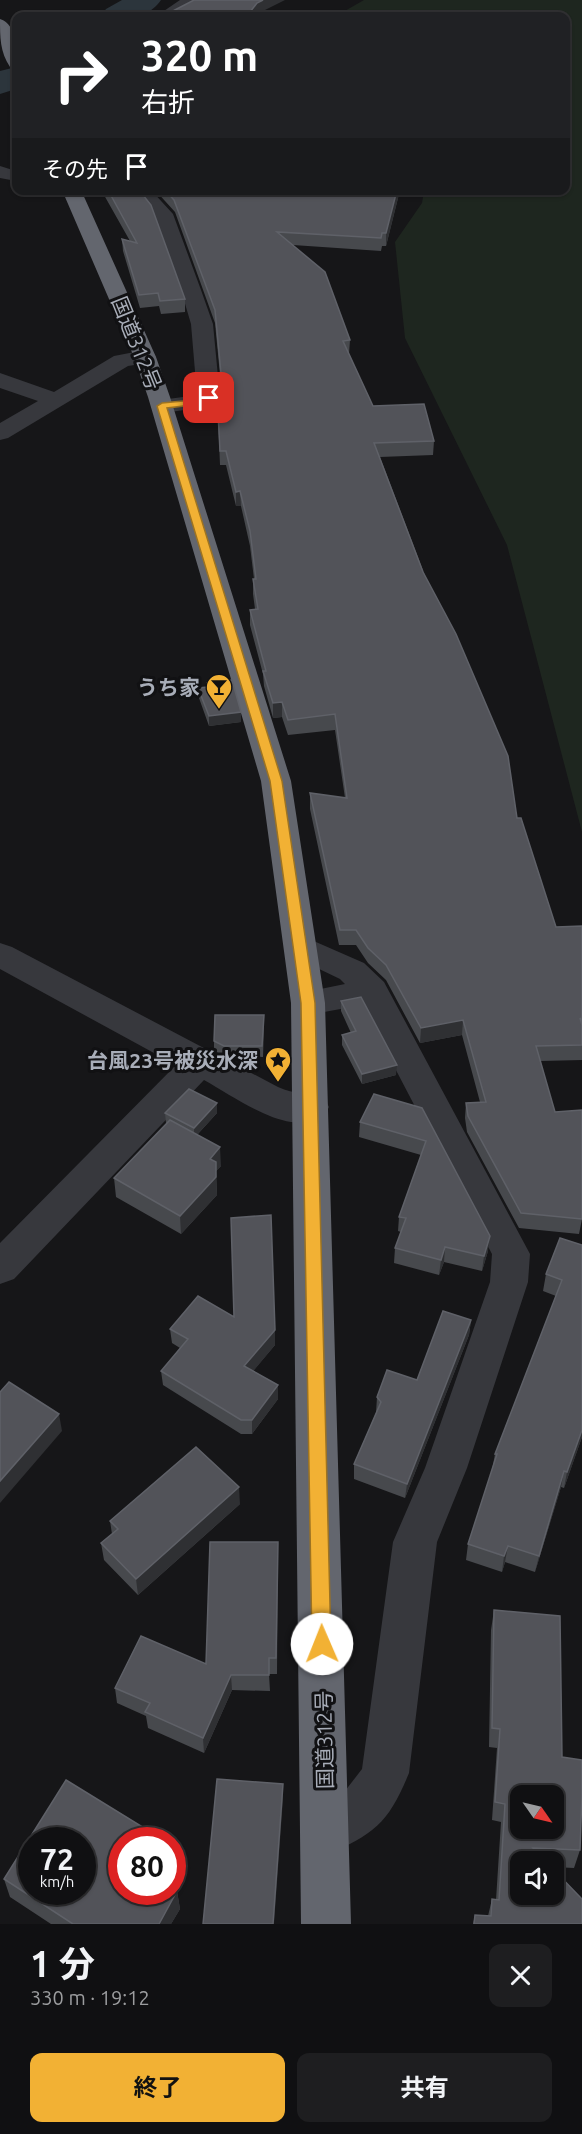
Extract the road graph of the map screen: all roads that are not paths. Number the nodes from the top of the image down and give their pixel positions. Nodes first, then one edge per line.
1 (190, 0) edge
2 (172, 12) edge
3 (0, 24) edge
4 (12, 54) edge
5 (73, 195) edge
6 (145, 195) edge
7 (145, 357) junction
8 (0, 380) edge
9 (56, 400) junction
10 (162, 406) junction
11 (0, 434) edge
12 (300, 946) junction
13 (0, 955) edge
14 (372, 991) junction
15 (308, 1003) junction
16 (201, 1062) junction
17 (311, 1107) junction
18 (0, 1268) edge
19 (326, 1830) junction
20 (326, 1924) edge

1 - 2 street
3 - 4 highway
5 - 7 highway, 国道312号
6 - 10 street
7 - 9 street
7 - 10 highway, 国道312号
8 - 9 street
9 - 11 street
10 - 12 highway, 国道312号
12 - 14 street
12 - 15 highway, 国道312号
13 - 16 street
14 - 15 street
14 - 19 street
15 - 17 highway, 国道312号
16 - 17 street
16 - 18 street
17 - 19 highway, 国道312号
19 - 20 highway, 国道312号

